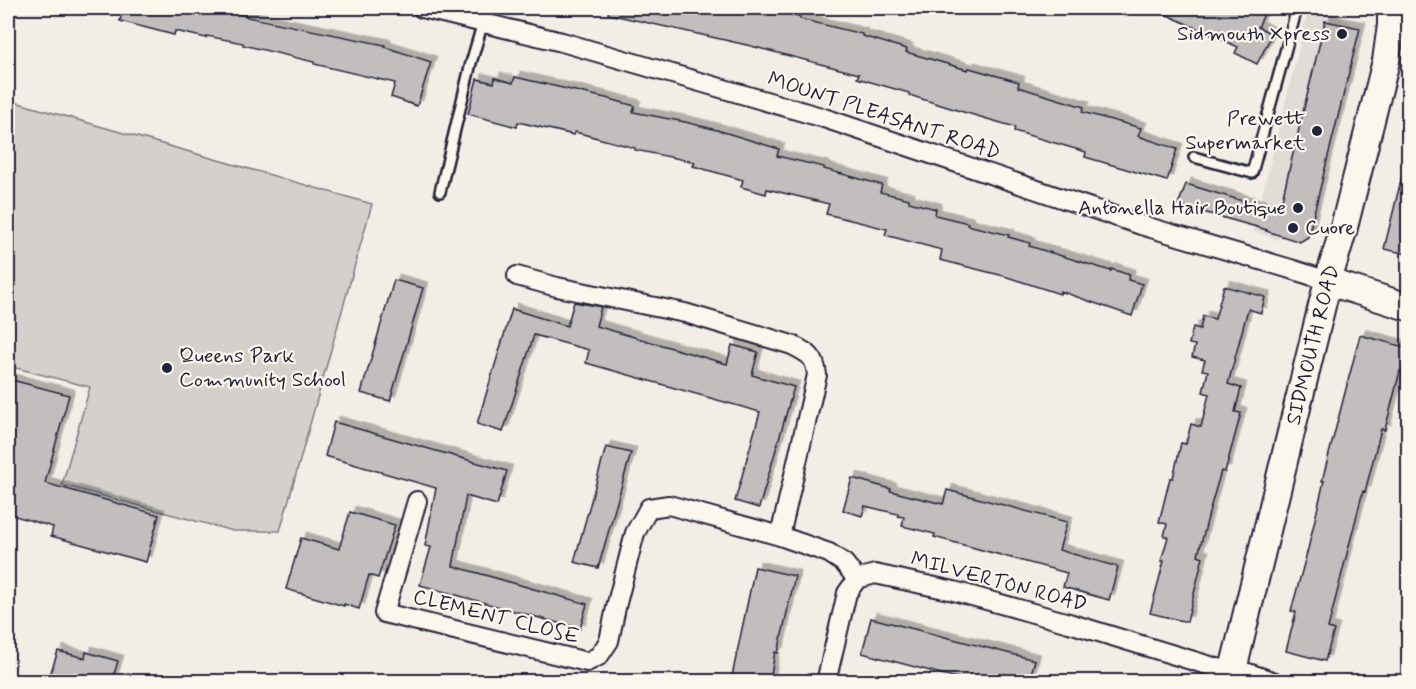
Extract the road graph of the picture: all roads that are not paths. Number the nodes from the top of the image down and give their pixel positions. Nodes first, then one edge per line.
1 (422, 8) edge
2 (1298, 8) edge
3 (1391, 8) edge
4 (478, 17) edge
5 (1194, 157) dead end
6 (440, 192) dead end
7 (517, 276) dead end
8 (1329, 281) junction
9 (1408, 307) edge
10 (417, 501) dead end
11 (780, 536) junction
12 (857, 579) junction
13 (1231, 676) edge
14 (826, 681) edge
15 (1275, 681) edge

1 - 4 street, MOUNT PLEASANT ROAD
2 - 5 lane
3 - 8 street, SIDMOUTH ROAD
4 - 6 lane
4 - 8 street, MOUNT PLEASANT ROAD
7 - 11 street
8 - 9 street
8 - 13 street, SIDMOUTH ROAD
10 - 11 street, CLEMENT CLOSE
11 - 12 street, CLEMENT CLOSE
12 - 13 street, MILVERTON ROAD
12 - 14 street
13 - 15 street, MILVERTON ROAD

